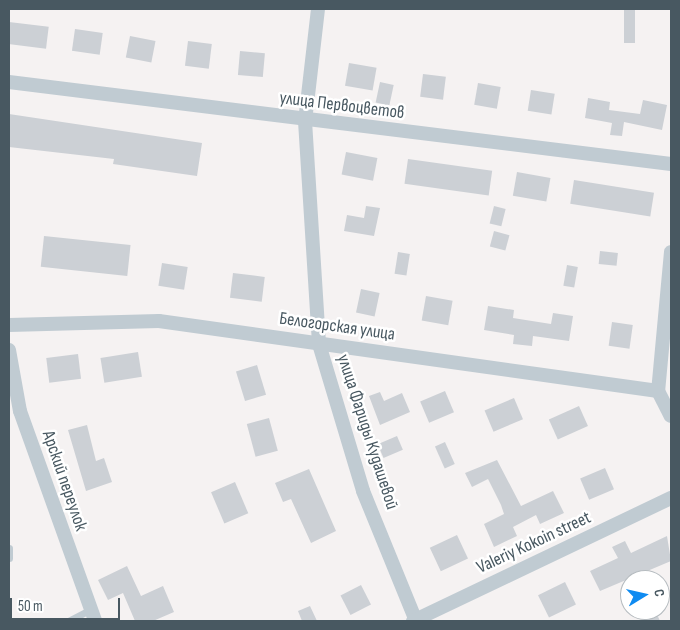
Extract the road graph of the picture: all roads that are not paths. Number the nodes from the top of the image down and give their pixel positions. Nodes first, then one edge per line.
1 (318, 9) edge
2 (9, 82) edge
3 (305, 121) junction
4 (671, 164) edge
5 (671, 252) edge
6 (9, 325) edge
7 (319, 344) junction
8 (9, 350) edge
9 (658, 391) junction
10 (671, 416) edge
11 (671, 498) edge
12 (9, 548) edge
13 (9, 558) edge
14 (93, 616) edge
15 (68, 621) edge
16 (415, 621) edge

1 - 3 street, улица Фариды Кудашевой
2 - 3 street, улица Первоцветов
3 - 4 street, улица Первоцветов
3 - 7 street, улица Фариды Кудашевой
5 - 9 street
6 - 7 street, Белогорская улица
7 - 9 street, Белогорская улица
7 - 16 street, улица Фариды Кудашевой
8 - 14 street, Арский переулок
9 - 10 street
11 - 16 street, Valeriy Kokoin street
12 - 13 lane
14 - 15 lane

